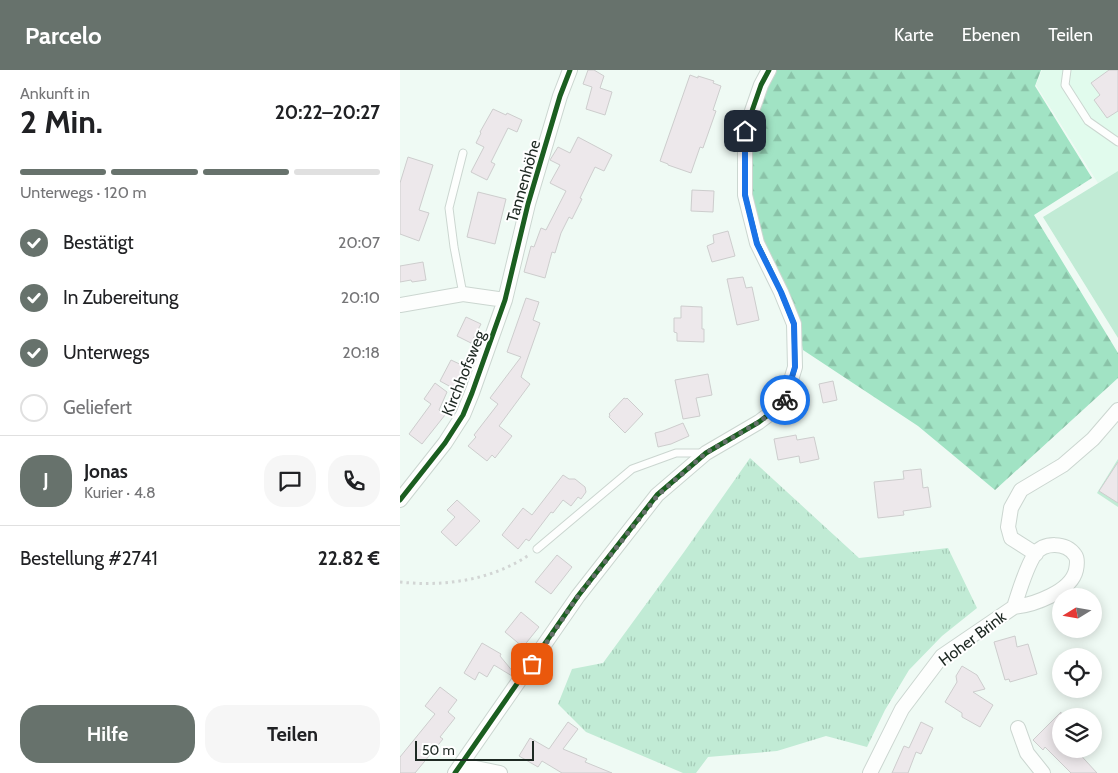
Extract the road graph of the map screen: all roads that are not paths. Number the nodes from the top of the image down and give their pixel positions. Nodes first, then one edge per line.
1 (570, 70) edge
2 (769, 70) edge
3 (1067, 70) edge
4 (1118, 142) edge
5 (463, 153) dead end
6 (463, 294) junction
7 (505, 300) junction
8 (400, 304) edge
9 (1118, 410) edge
10 (706, 453) junction
11 (400, 500) edge
12 (536, 549) road end
13 (1036, 554) junction
14 (1014, 607) junction
15 (1018, 728) dead end
16 (458, 769) edge
17 (492, 772) edge
18 (870, 773) edge
19 (1043, 773) edge

1 - 7 street, Tannenhöhe
2 - 10 street
3 - 4 lane
5 - 6 lane
6 - 7 street
6 - 8 street
7 - 11 street, Kirchhofsweg
9 - 13 street
10 - 12 lane
10 - 16 street
13 - 14 street, Hoher Brink
13 - 14 street, Hoher Brink
14 - 18 street, Hoher Brink
15 - 19 street
16 - 17 street

